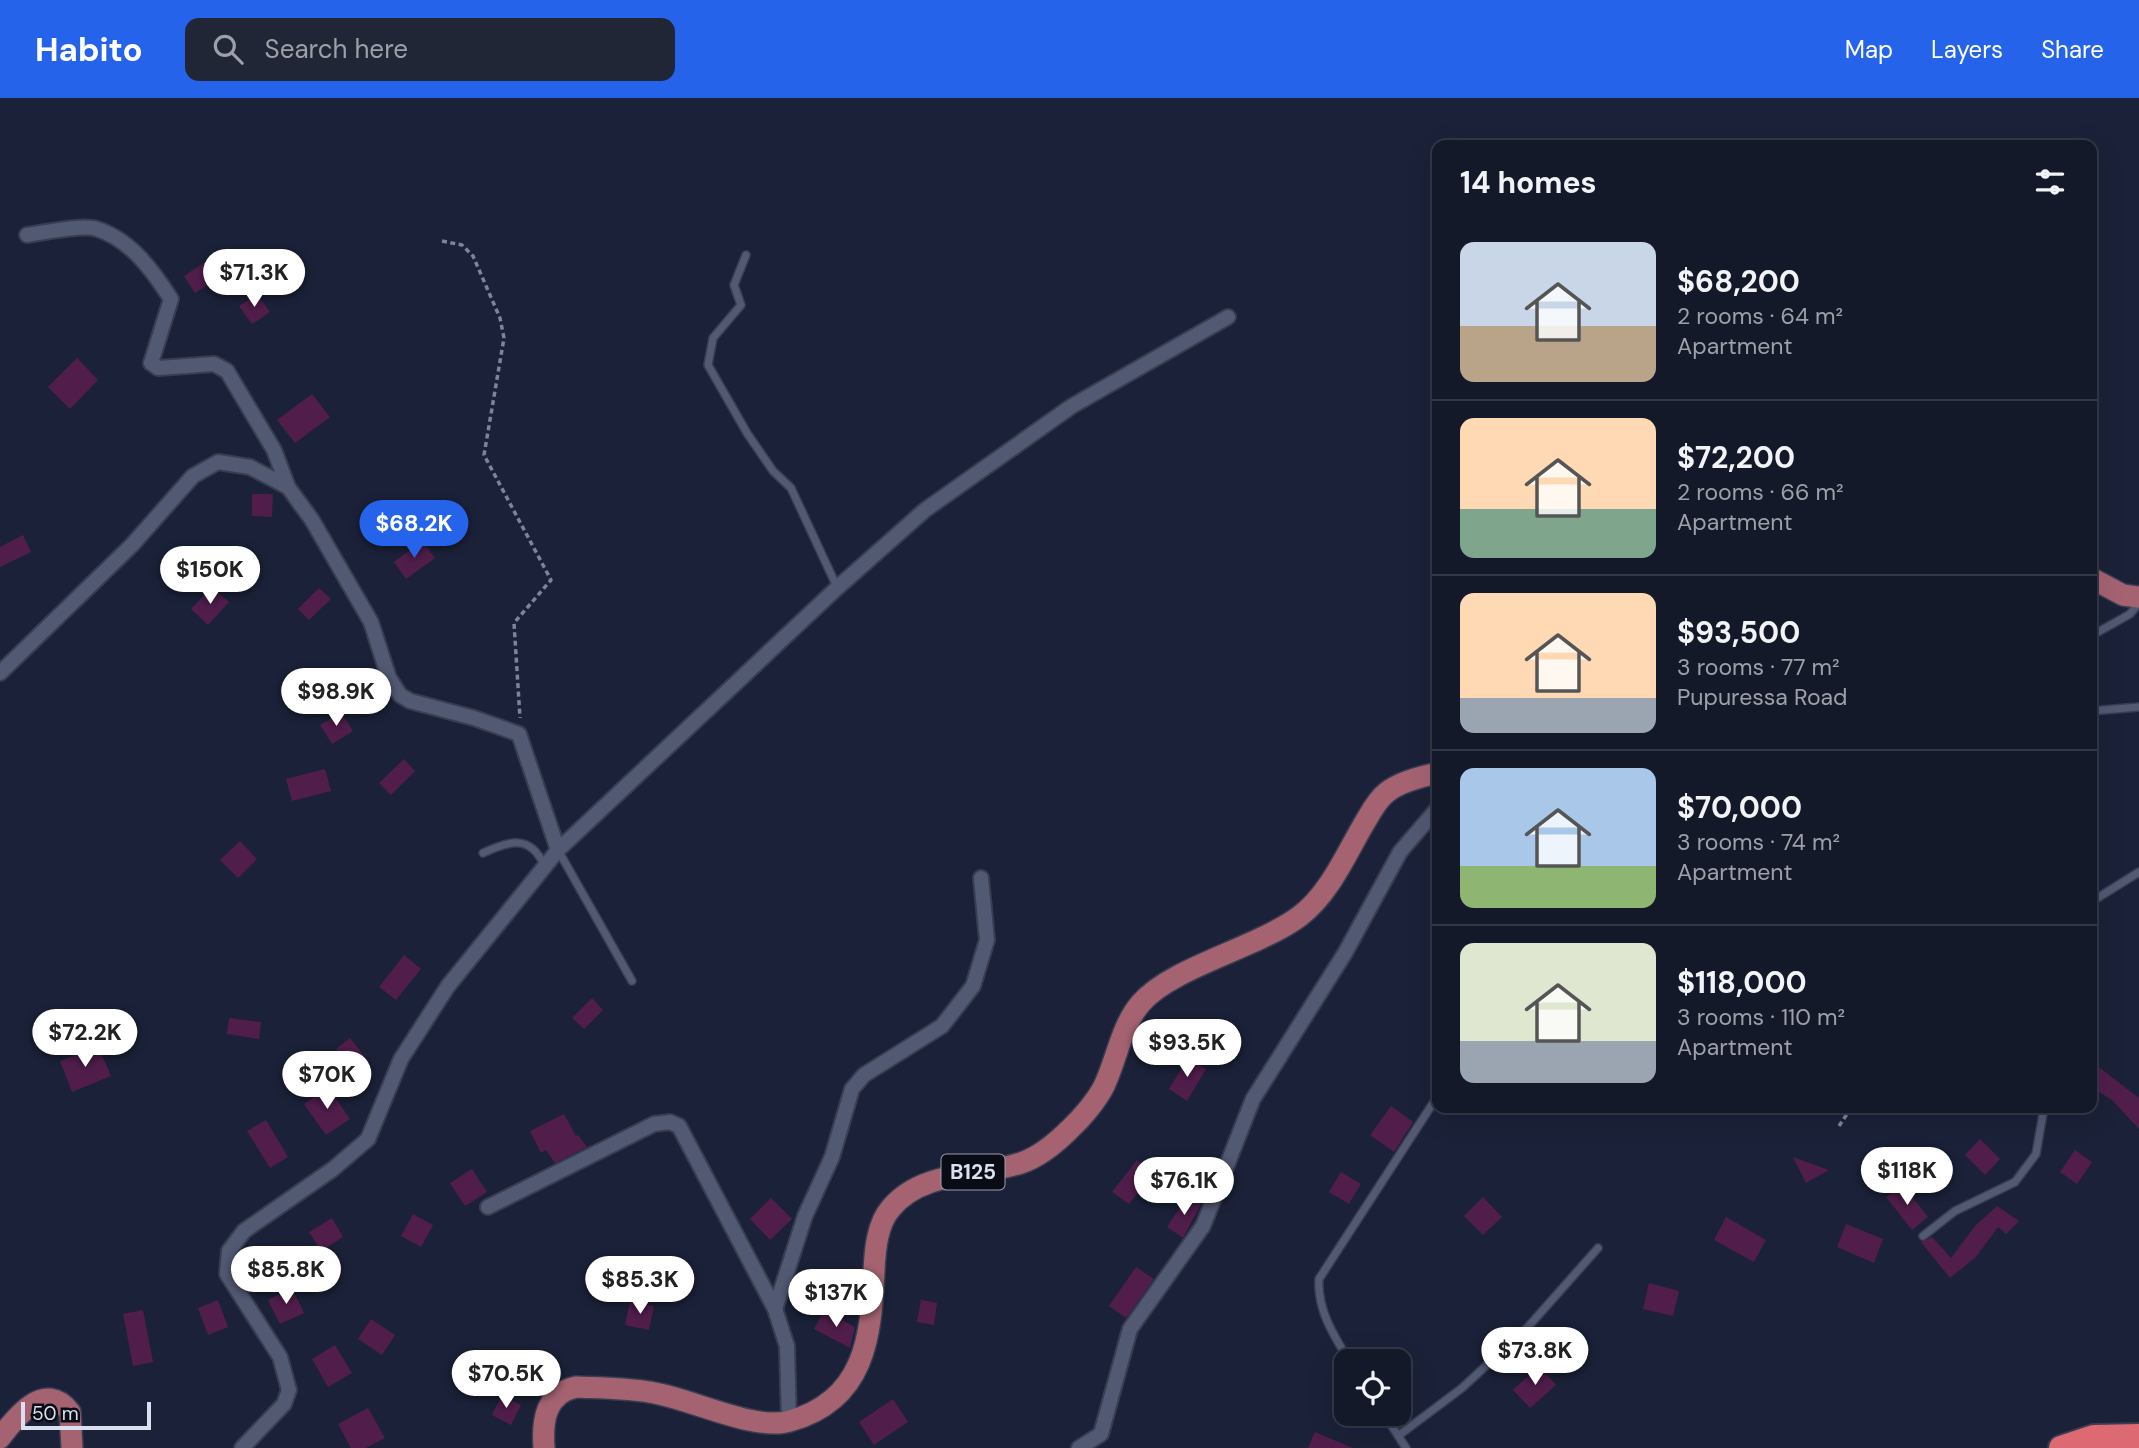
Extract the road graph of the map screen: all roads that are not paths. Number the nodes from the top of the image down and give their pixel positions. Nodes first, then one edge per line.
1 (27, 235) dead end
2 (746, 255) dead end
3 (1228, 317) dead end
4 (288, 487) junction
5 (2097, 581) edge
6 (837, 588) junction
7 (2139, 597) edge
8 (2139, 603) edge
9 (2097, 633) edge
10 (0, 673) edge
11 (2139, 707) edge
12 (2097, 710) edge
13 (1432, 775) edge
14 (1432, 815) edge
15 (558, 850) junction
16 (483, 853) dead end
17 (544, 865) junction
18 (2139, 872) edge
19 (981, 878) dead end
20 (2097, 898) edge
21 (632, 981) dead end
22 (1432, 1105) edge
23 (2043, 1113) edge
24 (488, 1208) dead end
25 (1923, 1236) dead end
26 (1598, 1248) dead end
27 (775, 1309) junction
28 (1342, 1349) edge
29 (789, 1422) junction
30 (1392, 1426) edge
31 (1398, 1436) junction
32 (2139, 1436) edge
33 (0, 1438) edge
34 (72, 1448) edge
35 (242, 1448) edge
36 (544, 1448) edge
37 (1079, 1448) edge
38 (1406, 1448) edge
39 (2061, 1448) edge

1 - 4 street
2 - 6 lane
3 - 6 street
4 - 10 street
4 - 15 street
5 - 7 main road
6 - 15 street
8 - 9 lane
11 - 12 lane
13 - 29 main road, B125
14 - 37 street
15 - 17 street
15 - 21 lane
16 - 17 lane
17 - 35 street
18 - 20 lane
19 - 27 street
22 - 28 lane
23 - 25 lane
24 - 27 street
26 - 31 lane
27 - 29 street
29 - 36 main road, B125
30 - 31 lane
31 - 38 lane
32 - 39 highway
33 - 34 main road

